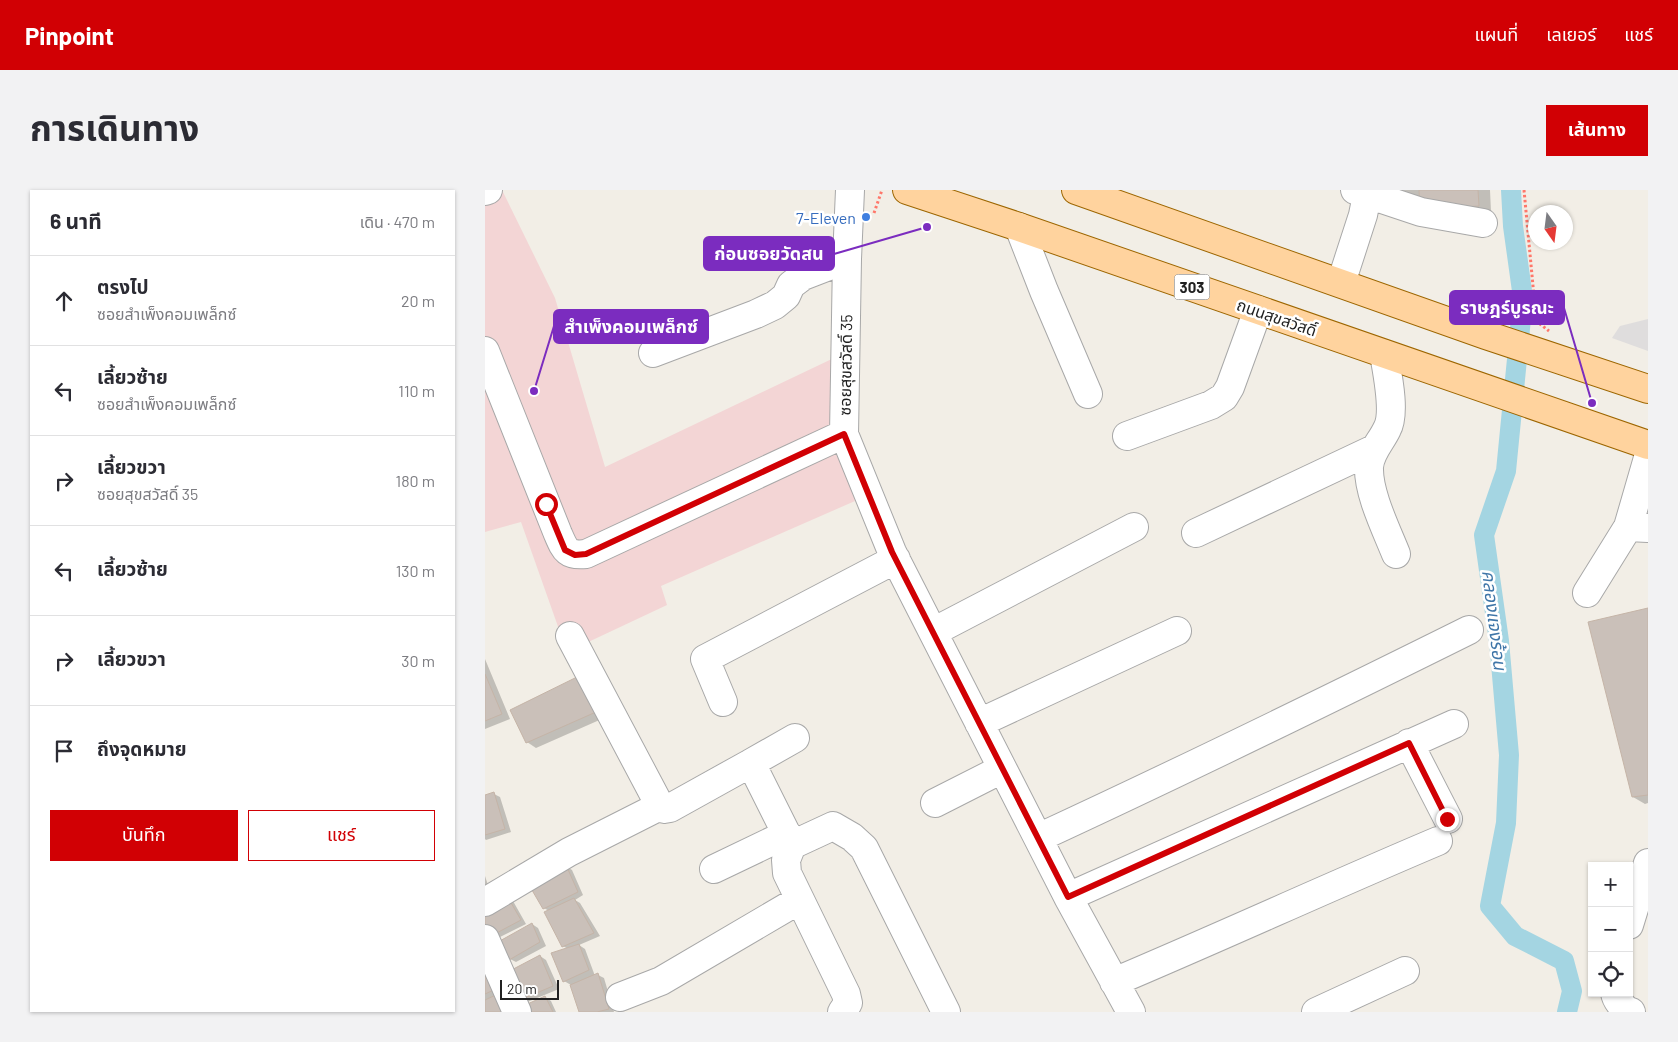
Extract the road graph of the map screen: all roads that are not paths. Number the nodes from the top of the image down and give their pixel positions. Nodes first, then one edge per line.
1 (850, 190) edge
2 (907, 190) edge
3 (1075, 190) edge
4 (1364, 192) edge
5 (1483, 223) dead end
6 (1019, 227) junction
7 (847, 259) junction
8 (1341, 283) junction
9 (1258, 310) junction
10 (485, 351) edge
11 (653, 354) dead end
12 (1384, 354) junction
13 (1648, 390) edge
14 (1088, 394) dead end
15 (844, 434) junction
16 (1127, 436) dead end
17 (1648, 445) edge
18 (1374, 449) junction
19 (1648, 458) edge
20 (1134, 527) dead end
21 (1638, 527) edge
22 (1197, 533) dead end
23 (1396, 554) dead end
24 (896, 559) junction
25 (1587, 593) dead end
26 (1469, 630) dead end
27 (1177, 631) dead end
28 (933, 632) junction
29 (570, 636) dead end
30 (723, 702) dead end
31 (979, 723) junction
32 (1454, 724) dead end
33 (795, 738) dead end
34 (1409, 743) junction
35 (751, 763) junction
36 (1002, 769) junction
37 (935, 803) dead end
38 (660, 806) junction
39 (1038, 838) junction
40 (789, 840) junction
41 (1648, 863) edge
42 (713, 868) dead end
43 (1068, 897) junction
44 (799, 900) junction
45 (485, 902) edge
46 (1633, 912) edge
47 (485, 939) edge
48 (1405, 972) dead end
49 (1114, 982) junction
50 (619, 997) dead end
51 (1615, 997) edge
52 (517, 1012) edge
53 (842, 1012) edge
54 (946, 1012) edge
55 (1131, 1012) edge
56 (1316, 1012) edge
57 (1631, 1012) edge

1 - 7 street, ซอยสุขสวัสดิ์ 35
2 - 6 main road, ถนนสุขสวัสดิ์ / 303
3 - 8 main road
4 - 5 street
4 - 8 street
6 - 9 main road, ถนนสุขสวัสดิ์ / 303
6 - 14 street
7 - 11 street
7 - 15 street, ซอยสุขสวัสดิ์ 35
8 - 13 main road
9 - 12 main road, ถนนสุขสวัสดิ์ / 303
9 - 16 street
10 - 15 street
12 - 17 main road, ถนนสุขสวัสดิ์ / 303
12 - 18 street
15 - 24 street, ซอยสุขสวัสดิ์ 35
18 - 22 street
18 - 23 street
19 - 21 street
20 - 28 street
21 - 25 street
24 - 28 street, ซอยสุขสวัสดิ์ 35
24 - 30 street
26 - 39 street
27 - 31 street
28 - 31 street, ซอยสุขสวัสดิ์ 35
29 - 38 street
31 - 36 street, ซอยสุขสวัสดิ์ 35
32 - 34 street
33 - 35 street
34 - 43 street
34 - 49 street
35 - 38 street
35 - 40 street
36 - 37 street
36 - 39 street, ซอยสุขสวัสดิ์ 35
38 - 45 street
39 - 43 street, ซอยสุขสวัสดิ์ 35
40 - 42 street
40 - 44 street
40 - 54 street
41 - 46 street
43 - 49 street, ซอยสุขสวัสดิ์ 35
44 - 50 street
44 - 53 street
47 - 52 street
48 - 56 street
49 - 55 street, ซอยสุขสวัสดิ์ 35
51 - 57 street

